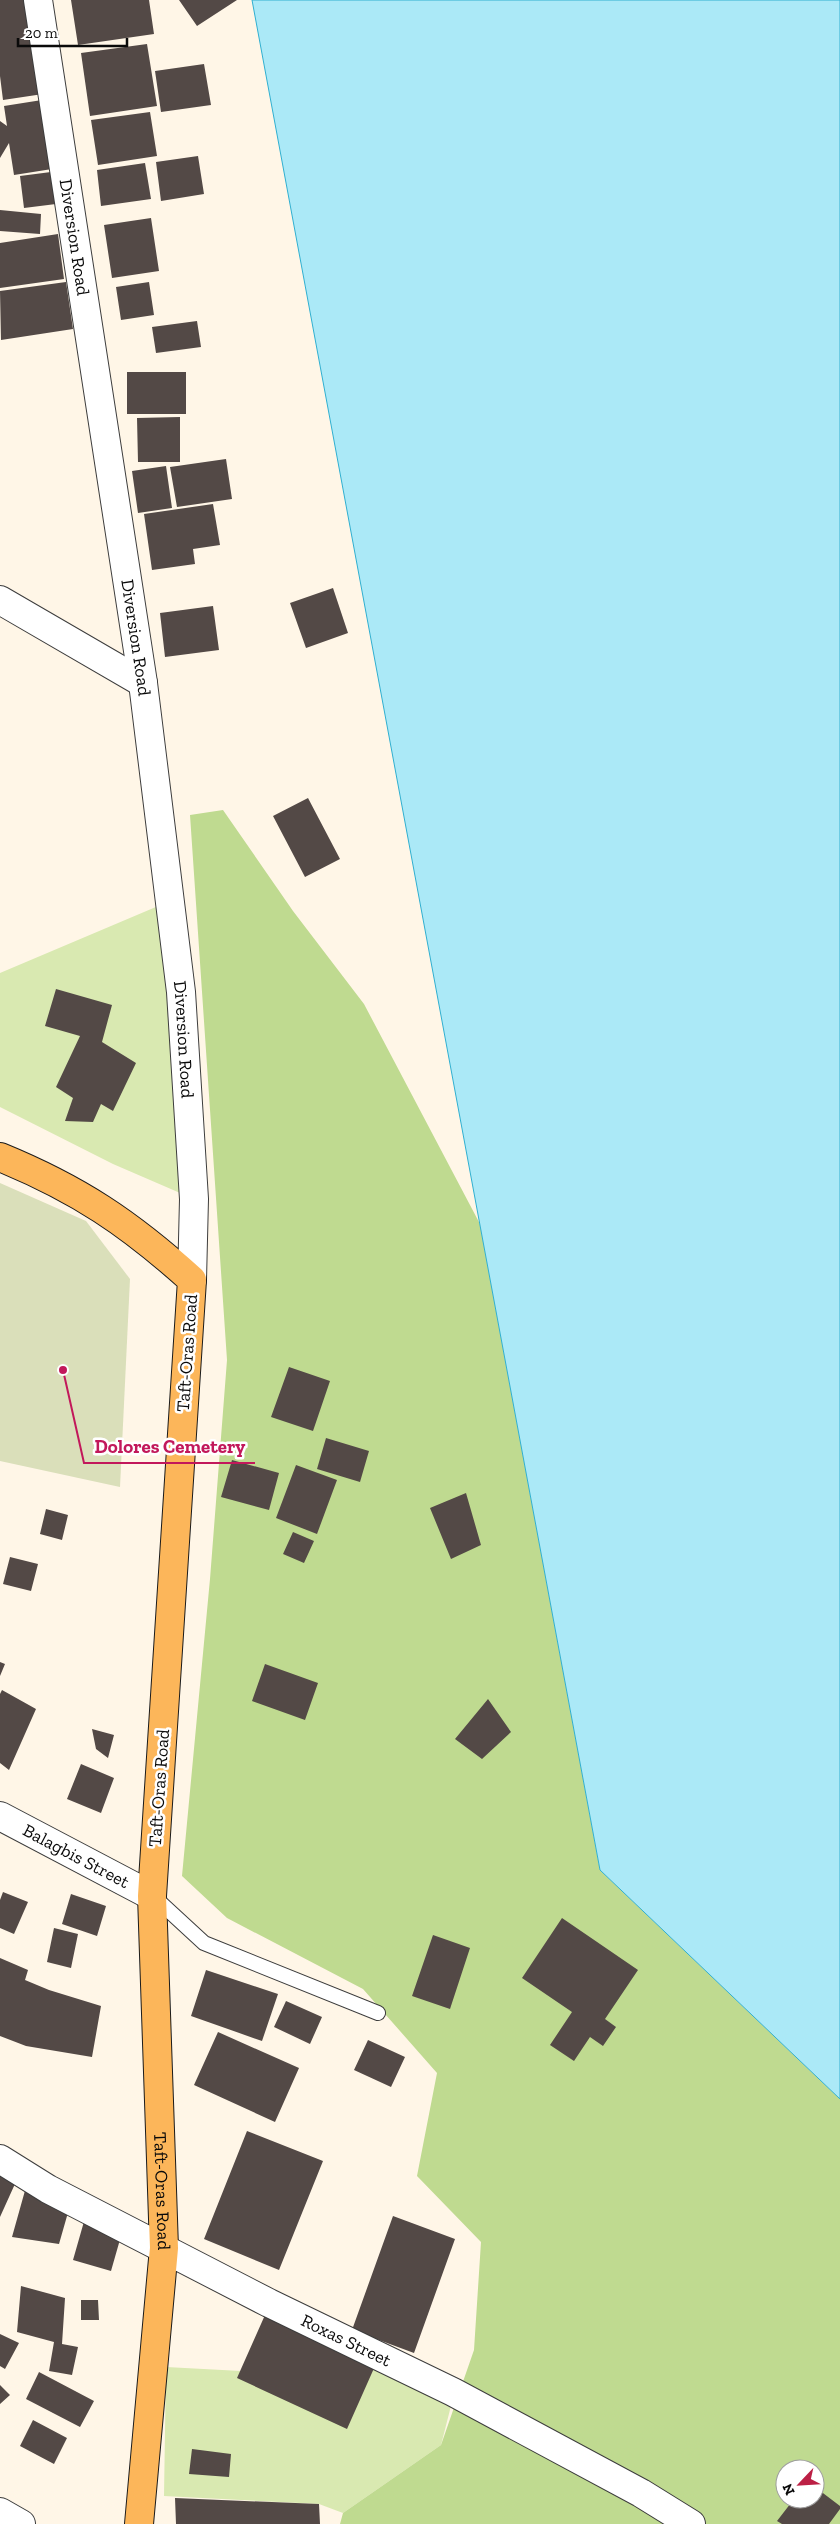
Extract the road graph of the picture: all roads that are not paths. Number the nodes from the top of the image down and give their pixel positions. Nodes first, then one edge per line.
1 (38, 0) edge
2 (0, 600) edge
3 (143, 683) junction
4 (0, 1157) edge
5 (192, 1280) junction
6 (0, 1816) edge
7 (152, 1896) junction
8 (378, 2013) dead end
9 (0, 2158) edge
10 (164, 2248) junction
11 (0, 2512) edge
12 (21, 2524) edge
13 (140, 2524) edge
14 (691, 2524) edge

1 - 3 street, Diversion Road
2 - 3 street
3 - 5 street, Diversion Road
4 - 5 main road, Taft-Oras Road
5 - 7 main road, Taft-Oras Road
6 - 7 street, Balagbis Street
7 - 8 lane
7 - 10 main road, Taft-Oras Road
9 - 10 street, Roxas Street
10 - 13 main road, Taft-Oras Road
10 - 14 street, Roxas Street
11 - 12 street

